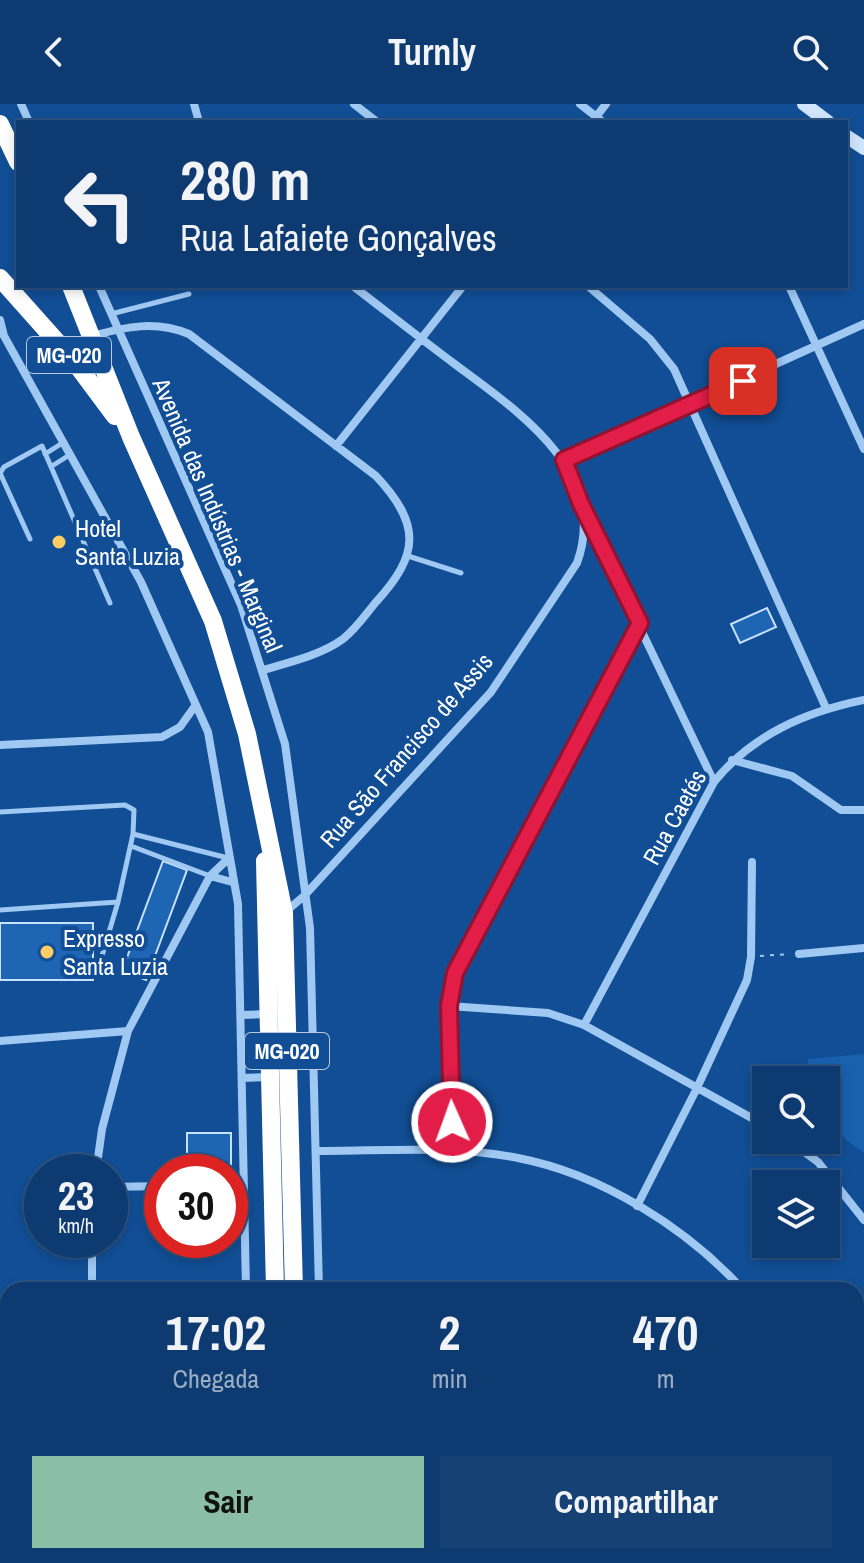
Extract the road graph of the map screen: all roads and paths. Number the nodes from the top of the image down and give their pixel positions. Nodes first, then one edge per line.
1 (354, 104) edge
2 (580, 104) edge
3 (606, 104) edge
4 (804, 104) edge
5 (374, 120) edge
6 (597, 120) edge
7 (825, 120) edge
8 (3, 130) edge
9 (0, 155) edge
10 (16, 158) edge
11 (0, 278) edge
12 (72, 288) edge
13 (100, 288) edge
14 (356, 288) edge
15 (461, 288) edge
16 (590, 288) edge
17 (790, 288) edge
18 (189, 294) dead end
19 (110, 315) junction
20 (0, 320) edge
21 (864, 324) edge
22 (116, 329) junction
23 (91, 336) junction
24 (2, 337) edge
25 (422, 339) junction
26 (817, 346) junction
27 (693, 404) junction
28 (131, 437) junction
29 (65, 442) junction
30 (336, 446) junction
31 (864, 449) edge
32 (45, 454) junction
33 (72, 454) junction
34 (564, 460) junction
35 (52, 466) junction
36 (581, 504) junction
37 (30, 539) dead end
38 (408, 556) junction
39 (461, 573) dead end
40 (110, 603) dead end
41 (640, 623) junction
42 (263, 670) junction
43 (864, 700) edge
44 (195, 706) junction
45 (826, 708) junction
46 (0, 745) edge
47 (732, 760) junction
48 (714, 782) junction
49 (864, 810) edge
50 (0, 812) edge
51 (264, 814) junction
52 (133, 834) junction
53 (131, 846) junction
54 (229, 858) junction
55 (752, 862) dead end
56 (210, 876) junction
57 (232, 882) junction
58 (304, 896) junction
59 (118, 902) junction
60 (0, 910) edge
61 (284, 913) junction
62 (864, 948) edge
63 (799, 954) joint
64 (751, 957) junction
65 (101, 959) dead end
66 (449, 1006) junction
67 (267, 1014) junction
68 (242, 1015) junction
69 (584, 1025) junction
70 (128, 1031) junction
71 (0, 1041) edge
72 (268, 1077) junction
73 (242, 1078) junction
74 (696, 1090) junction
75 (752, 1119) edge
76 (316, 1151) junction
77 (453, 1151) junction
78 (99, 1154) edge
79 (243, 1154) edge
80 (807, 1154) edge
81 (637, 1206) junction
82 (864, 1220) edge
83 (92, 1258) edge
84 (245, 1258) edge
85 (92, 1282) edge
86 (246, 1282) edge
87 (275, 1282) edge
88 (294, 1282) edge
89 (319, 1282) edge
90 (734, 1282) edge

1 - 5 street
2 - 6 street
3 - 6 street
4 - 7 main road
8 - 9 highway
8 - 10 highway
11 - 28 highway, MG-020
12 - 23 highway, MG-020
13 - 19 street, Avenida das Indústrias - Marginal
14 - 25 street, Rua São Francisco de Assis
15 - 25 street
16 - 27 street
17 - 26 street
18 - 19 lane
19 - 22 street, Avenida das Indústrias - Marginal
20 - 24 street
21 - 26 street
22 - 23 street
22 - 30 street
22 - 42 street, Avenida das Indústrias - Marginal
23 - 28 highway, MG-020
24 - 29 street
25 - 30 street
25 - 34 street, Rua São Francisco de Assis
26 - 27 street
26 - 31 street
27 - 34 street
27 - 45 street
28 - 51 highway, MG-020
29 - 32 lane
29 - 33 street
30 - 38 street
32 - 35 lane
32 - 37 lane
33 - 35 lane
33 - 44 street
34 - 36 street, Rua São Francisco de Assis
35 - 40 lane
36 - 41 street
36 - 58 street, Rua São Francisco de Assis
38 - 39 lane
38 - 42 street
41 - 48 street
41 - 66 street
42 - 58 street, Avenida das Indústrias - Marginal
43 - 45 street, Rua Caetés
44 - 46 street
44 - 54 street
45 - 47 street, Rua Caetés
47 - 48 street, Rua Caetés
47 - 49 street
48 - 69 street, Rua Caetés
50 - 52 lane
51 - 61 highway, MG-020
51 - 67 highway, MG-020
52 - 53 lane
52 - 54 lane
53 - 56 lane
53 - 59 lane
54 - 56 street
54 - 57 street
55 - 64 street
56 - 57 street
56 - 70 street
57 - 68 street
58 - 61 street, Rua São Francisco de Assis
58 - 76 street, Avenida das Indústrias - Marginal
59 - 60 lane
59 - 65 lane
61 - 88 highway, MG-020
62 - 63 street
63 - 64 path
64 - 74 street
66 - 69 street
66 - 77 street
67 - 68 street
67 - 72 highway, MG-020
68 - 73 street
69 - 74 street
70 - 71 street
70 - 78 street
72 - 73 street
72 - 87 highway, MG-020
73 - 79 street
74 - 75 street
74 - 81 street
76 - 77 street
76 - 89 street, Avenida das Indústrias - Marginal
77 - 81 street
80 - 82 street
81 - 90 street
83 - 85 street
84 - 86 street

